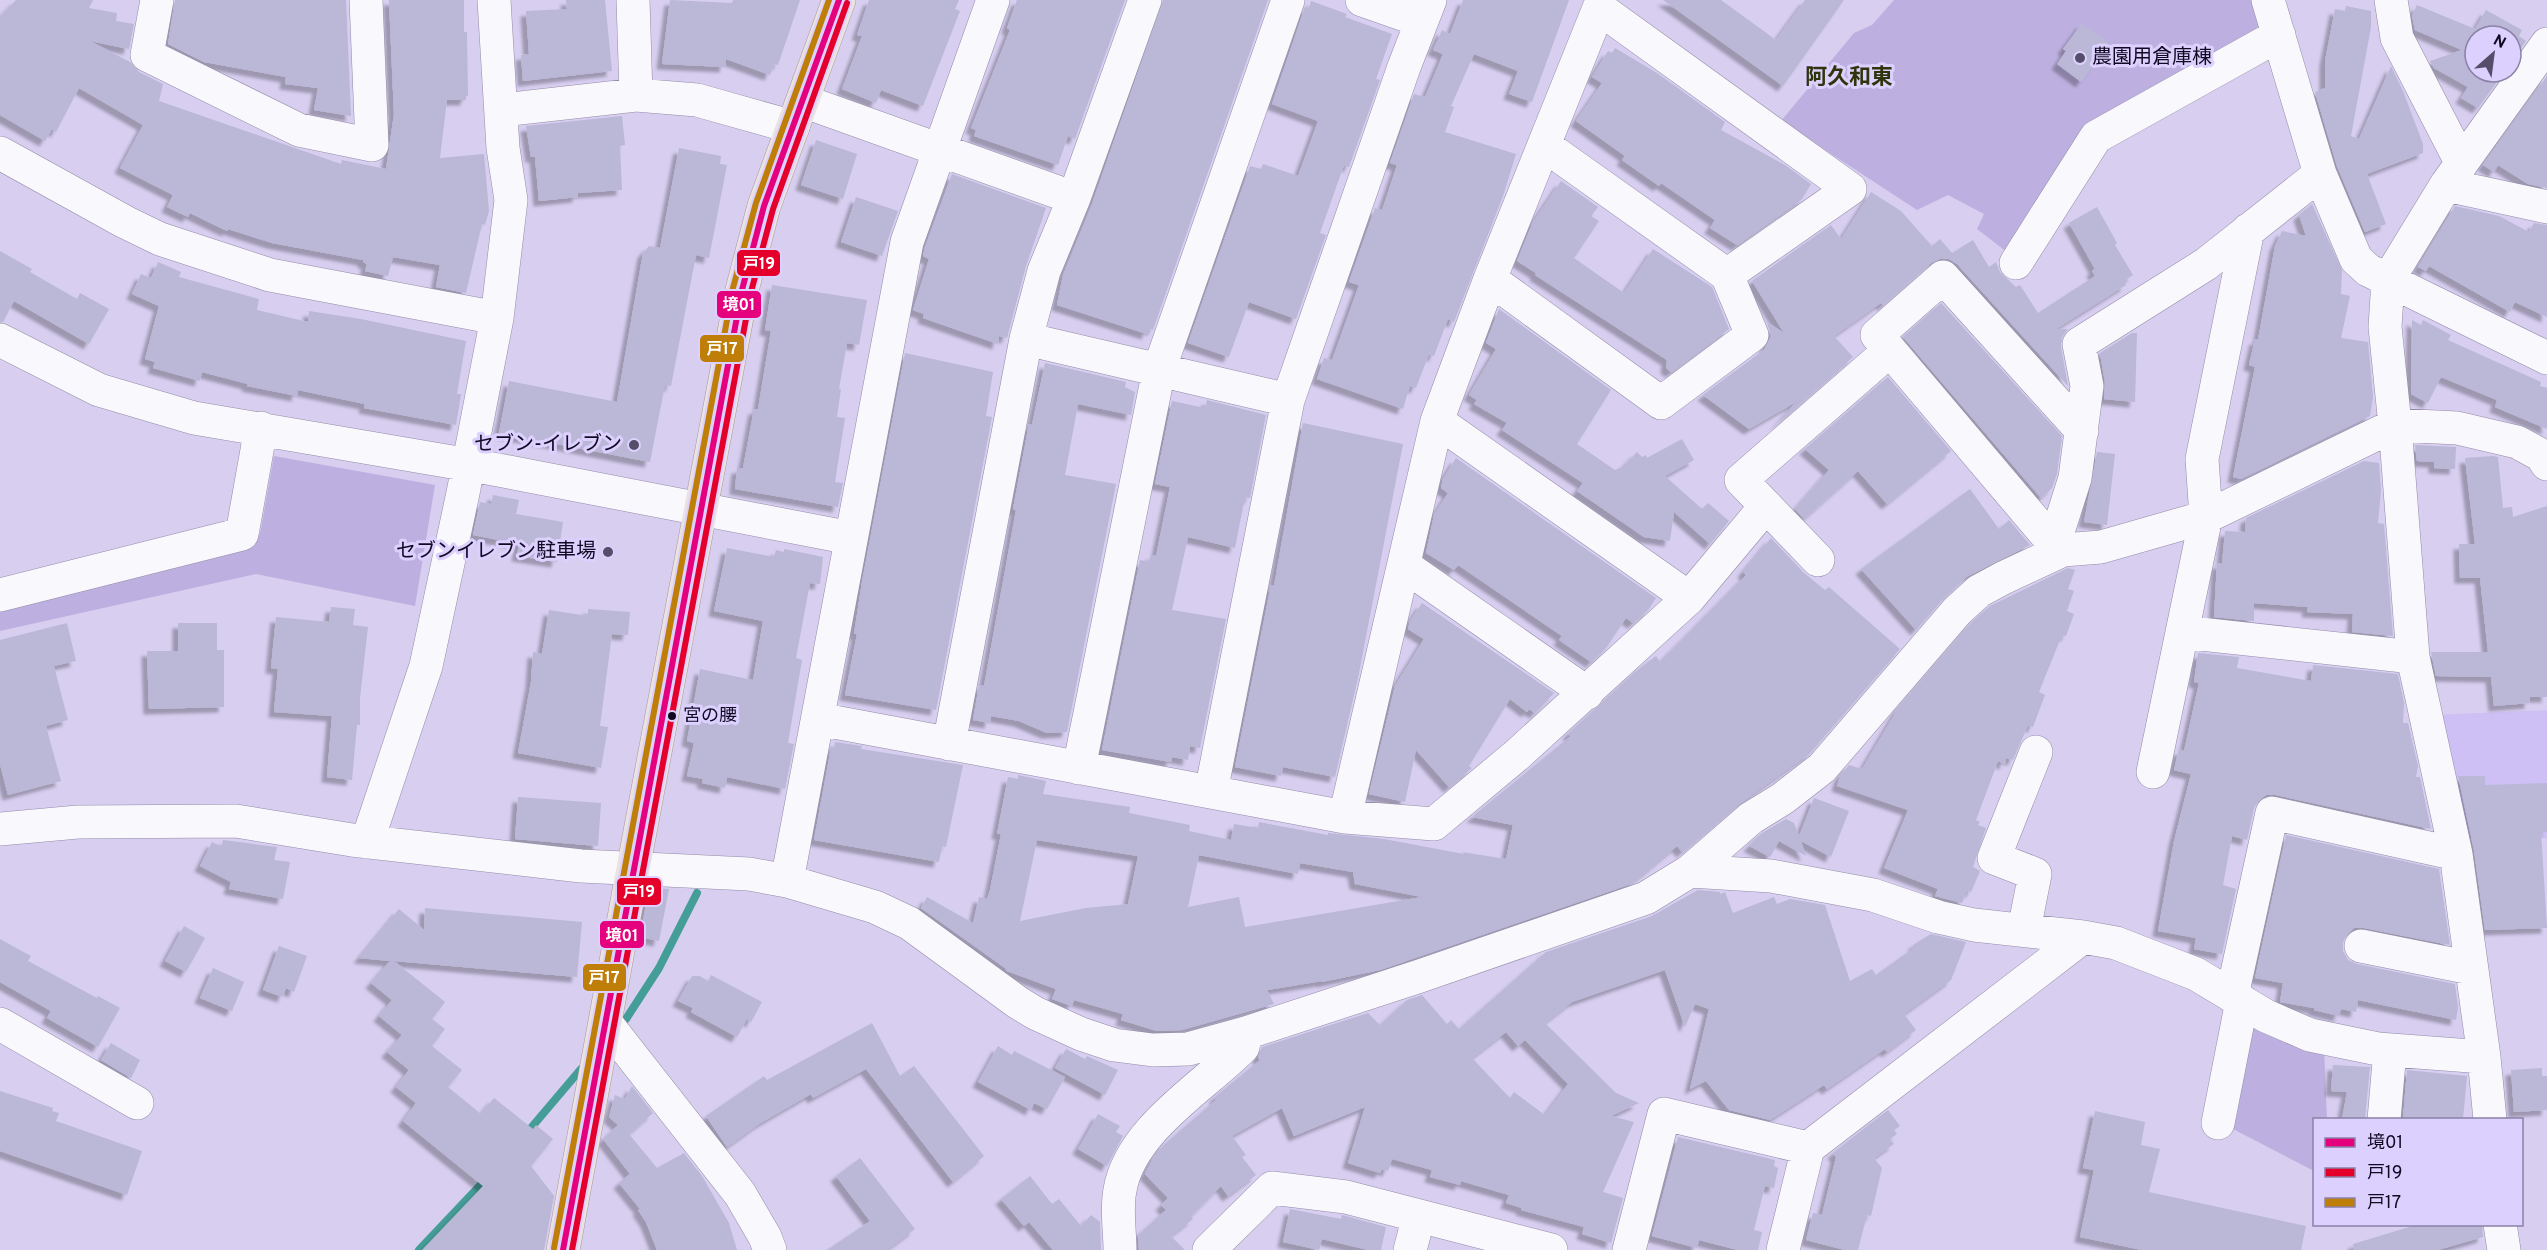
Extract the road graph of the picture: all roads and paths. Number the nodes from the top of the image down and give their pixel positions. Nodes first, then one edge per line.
1 (157, 0) edge
2 (366, 0) edge
3 (494, 0) edge
4 (633, 0) edge
5 (839, 0) edge
6 (993, 0) edge
7 (1144, 0) edge
8 (1288, 0) edge
9 (1362, 0) edge
10 (2268, 0) edge
11 (2391, 0) edge
12 (1593, 4) edge
13 (1426, 11) edge
14 (2279, 36) junction
15 (2547, 44) edge
16 (636, 96) junction
17 (502, 110) junction
18 (798, 114) junction
19 (1544, 146) junction
20 (939, 150) junction
21 (0, 153) edge
22 (2320, 174) junction
23 (2453, 174) junction
24 (1074, 198) junction
25 (2547, 207) edge
26 (2248, 230) junction
27 (2016, 263) dead end
28 (1728, 275) junction
29 (1490, 279) junction
30 (2388, 280) junction
31 (497, 318) junction
32 (1026, 339) junction
33 (0, 340) edge
34 (1889, 351) junction
35 (2547, 358) edge
36 (1159, 370) junction
37 (1288, 400) junction
38 (1437, 421) junction
39 (2395, 425) junction
40 (261, 428) junction
41 (2082, 431) junction
42 (2547, 464) edge
43 (468, 465) junction
44 (1766, 506) junction
45 (700, 509) junction
46 (2206, 517) junction
47 (851, 538) junction
48 (2060, 551) junction
49 (1818, 560) dead end
50 (1405, 566) junction
51 (0, 595) edge
52 (1689, 598) junction
53 (2182, 632) junction
54 (2414, 657) junction
55 (1587, 693) junction
56 (818, 719) junction
57 (949, 744) junction
58 (2036, 752) dead end
59 (1079, 768) junction
60 (2153, 772) dead end
61 (1211, 792) junction
62 (1345, 817) junction
63 (0, 829) edge
64 (368, 842) junction
65 (2456, 854) junction
66 (633, 869) junction
67 (1690, 871) junction
68 (787, 881) junction
69 (2024, 930) junction
70 (2083, 937) junction
71 (2361, 946) dead end
72 (2471, 968) junction
73 (2237, 998) junction
74 (606, 1023) junction
75 (0, 1024) edge
76 (1246, 1033) junction
77 (2390, 1050) junction
78 (2484, 1058) junction
79 (138, 1103) dead end
80 (2384, 1118) edge
81 (2490, 1118) edge
82 (2218, 1123) dead end
83 (1808, 1149) junction
84 (1419, 1216) junction
85 (1211, 1249) edge
86 (564, 1250) edge
87 (770, 1250) edge
88 (1120, 1250) edge
89 (1410, 1250) edge
90 (1551, 1250) edge
91 (1629, 1250) edge
92 (1783, 1250) edge

1 - 2 street
3 - 17 street
4 - 16 street
5 - 18 main road
6 - 20 street
7 - 24 street
8 - 36 street
9 - 13 street
10 - 14 street
11 - 23 street
12 - 19 street
12 - 28 street
13 - 37 street
14 - 22 street
14 - 27 street
15 - 23 street
16 - 17 street
16 - 18 street
17 - 31 street
18 - 20 street
18 - 45 main road
19 - 28 street
19 - 29 street
20 - 24 street
20 - 47 street
21 - 31 street
22 - 26 street
22 - 30 street
23 - 25 street
23 - 30 street
24 - 32 street
26 - 41 street
26 - 46 street
28 - 29 street
29 - 38 street
30 - 35 street
30 - 39 street
31 - 43 street
32 - 36 street
32 - 57 street
33 - 40 street
34 - 41 street
34 - 44 street
34 - 48 street
36 - 37 street
36 - 59 street
37 - 61 street
38 - 50 street
38 - 52 street
39 - 42 street
39 - 46 street
39 - 54 street
40 - 43 street
40 - 51 street
41 - 48 street
43 - 45 street
43 - 64 street
44 - 49 street
44 - 52 street
45 - 47 street
45 - 66 main road
46 - 48 street
46 - 53 street
47 - 56 street
48 - 67 street
50 - 55 street
50 - 62 street
52 - 55 street
53 - 54 street
53 - 60 street
54 - 65 street
55 - 62 street
56 - 57 street
56 - 68 street
57 - 59 street
58 - 69 street
59 - 61 street
61 - 62 street
63 - 64 street
64 - 66 street
65 - 72 street
65 - 73 street
66 - 68 street
66 - 74 main road
67 - 69 street
67 - 76 street
68 - 76 street
69 - 70 street
70 - 73 street
70 - 83 street
71 - 72 street
72 - 78 street
73 - 77 street
73 - 82 street
74 - 86 main road
74 - 87 street
75 - 79 street
76 - 88 street
77 - 78 street
77 - 80 street
78 - 81 street
83 - 91 street
83 - 92 street
84 - 85 street
84 - 89 street
84 - 90 street

